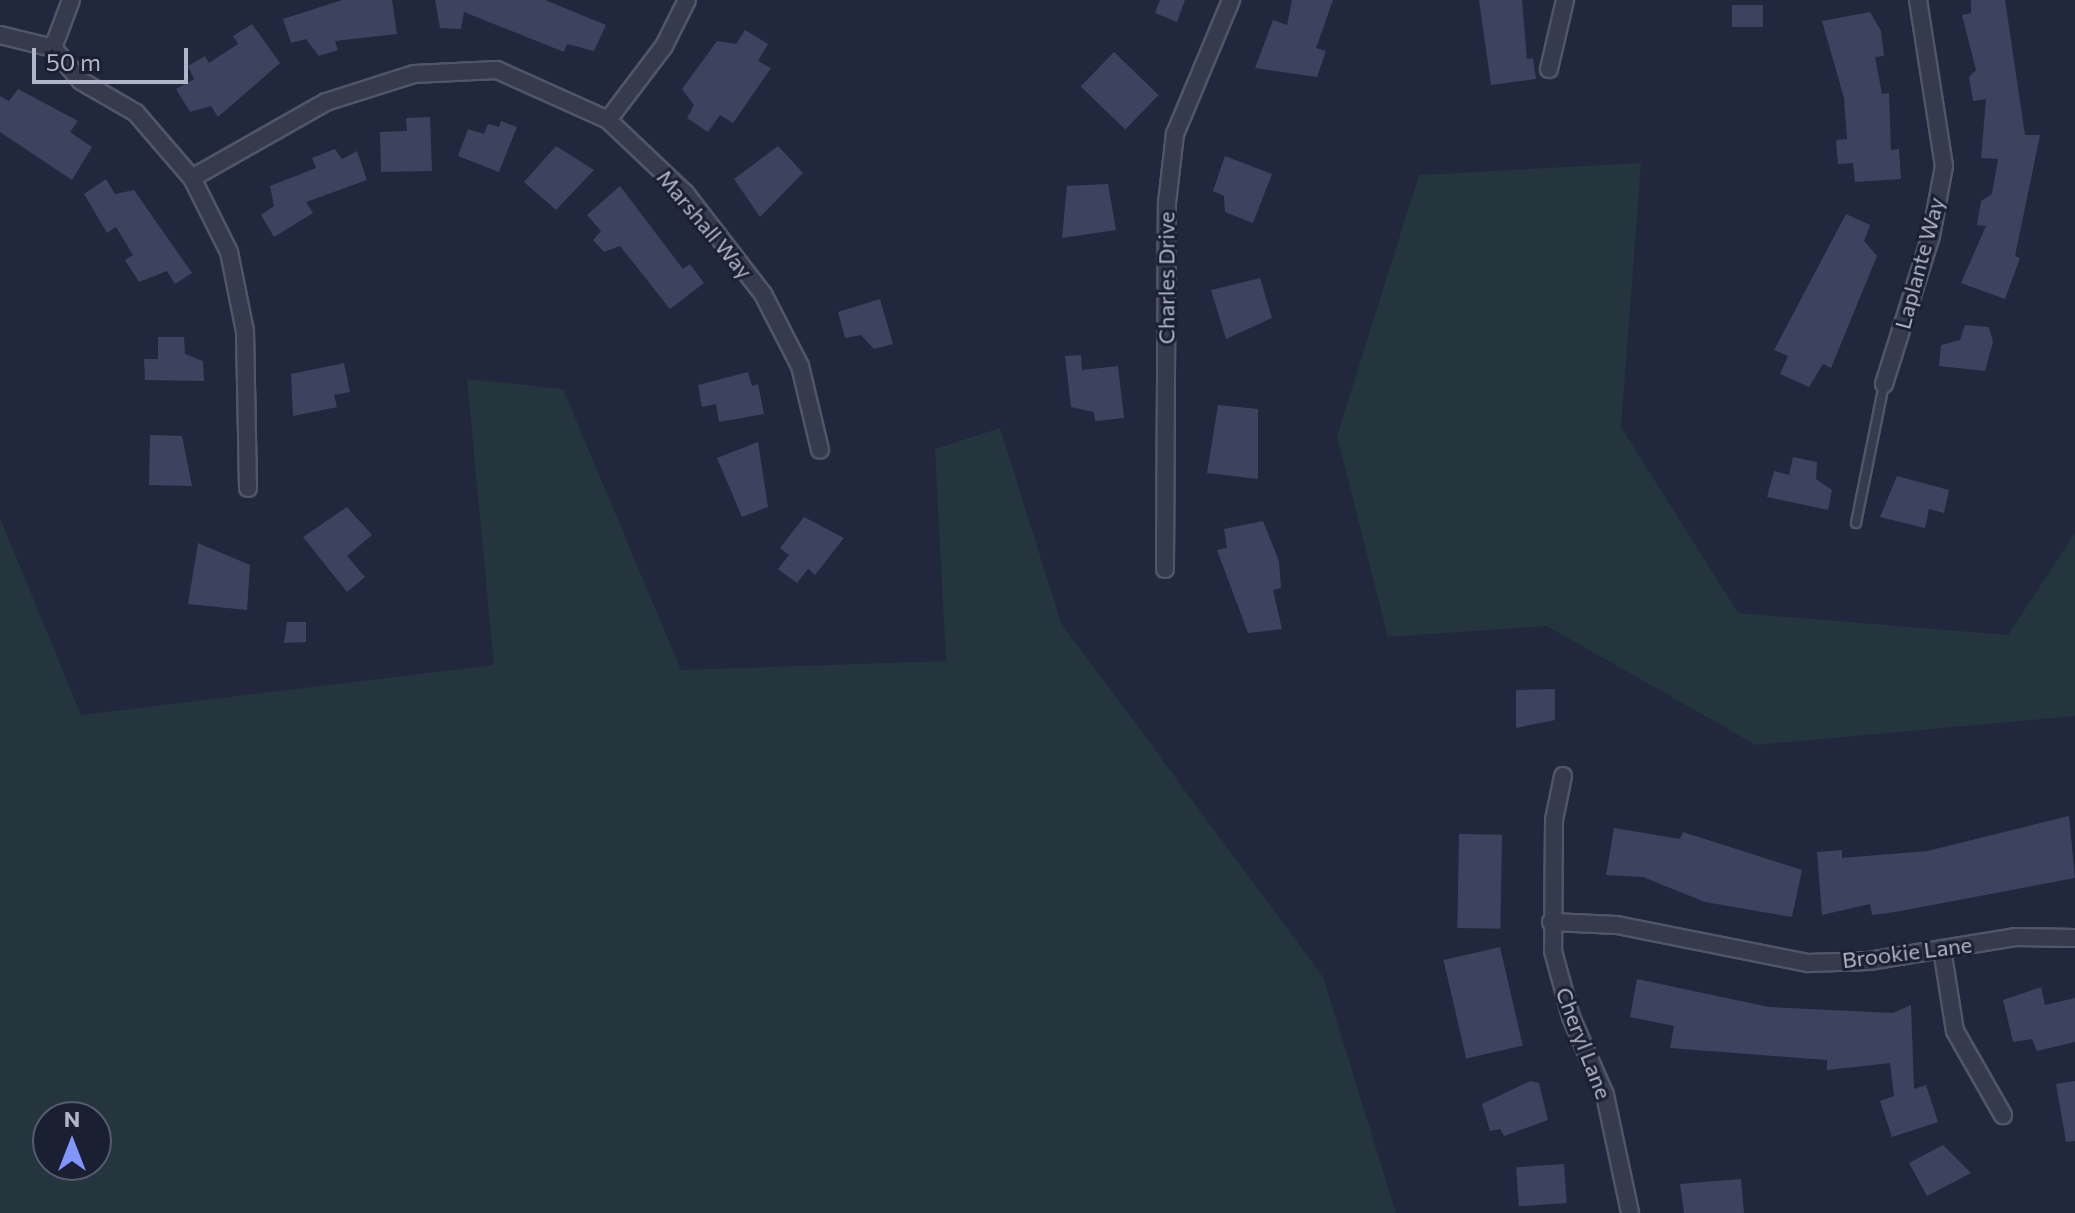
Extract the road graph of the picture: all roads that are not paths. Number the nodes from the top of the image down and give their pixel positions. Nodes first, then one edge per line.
1 (71, 0) edge
2 (687, 0) edge
3 (1231, 0) edge
4 (1565, 0) edge
5 (1918, 0) edge
6 (0, 35) edge
7 (53, 48) junction
8 (1549, 69) dead end
9 (608, 120) junction
10 (192, 178) junction
11 (1884, 384) joint
12 (820, 450) dead end
13 (248, 488) dead end
14 (1856, 523) dead end
15 (1165, 569) dead end
16 (1563, 776) dead end
17 (1551, 922) junction
18 (2075, 938) edge
19 (1942, 949) junction
20 (2003, 1115) dead end
21 (1630, 1213) edge

1 - 7 street
2 - 9 street
3 - 15 street, Charles Drive
4 - 8 street
5 - 11 street, Laplante Way
6 - 7 street
7 - 10 street
9 - 10 street, Marshall Way
9 - 12 street, Marshall Way
10 - 13 street
11 - 14 lane, Laplante Way
16 - 17 street, Cheryl Lane
17 - 19 street, Brookie Lane
17 - 21 street, Cheryl Lane
18 - 19 street, Brookie Lane
19 - 20 street

